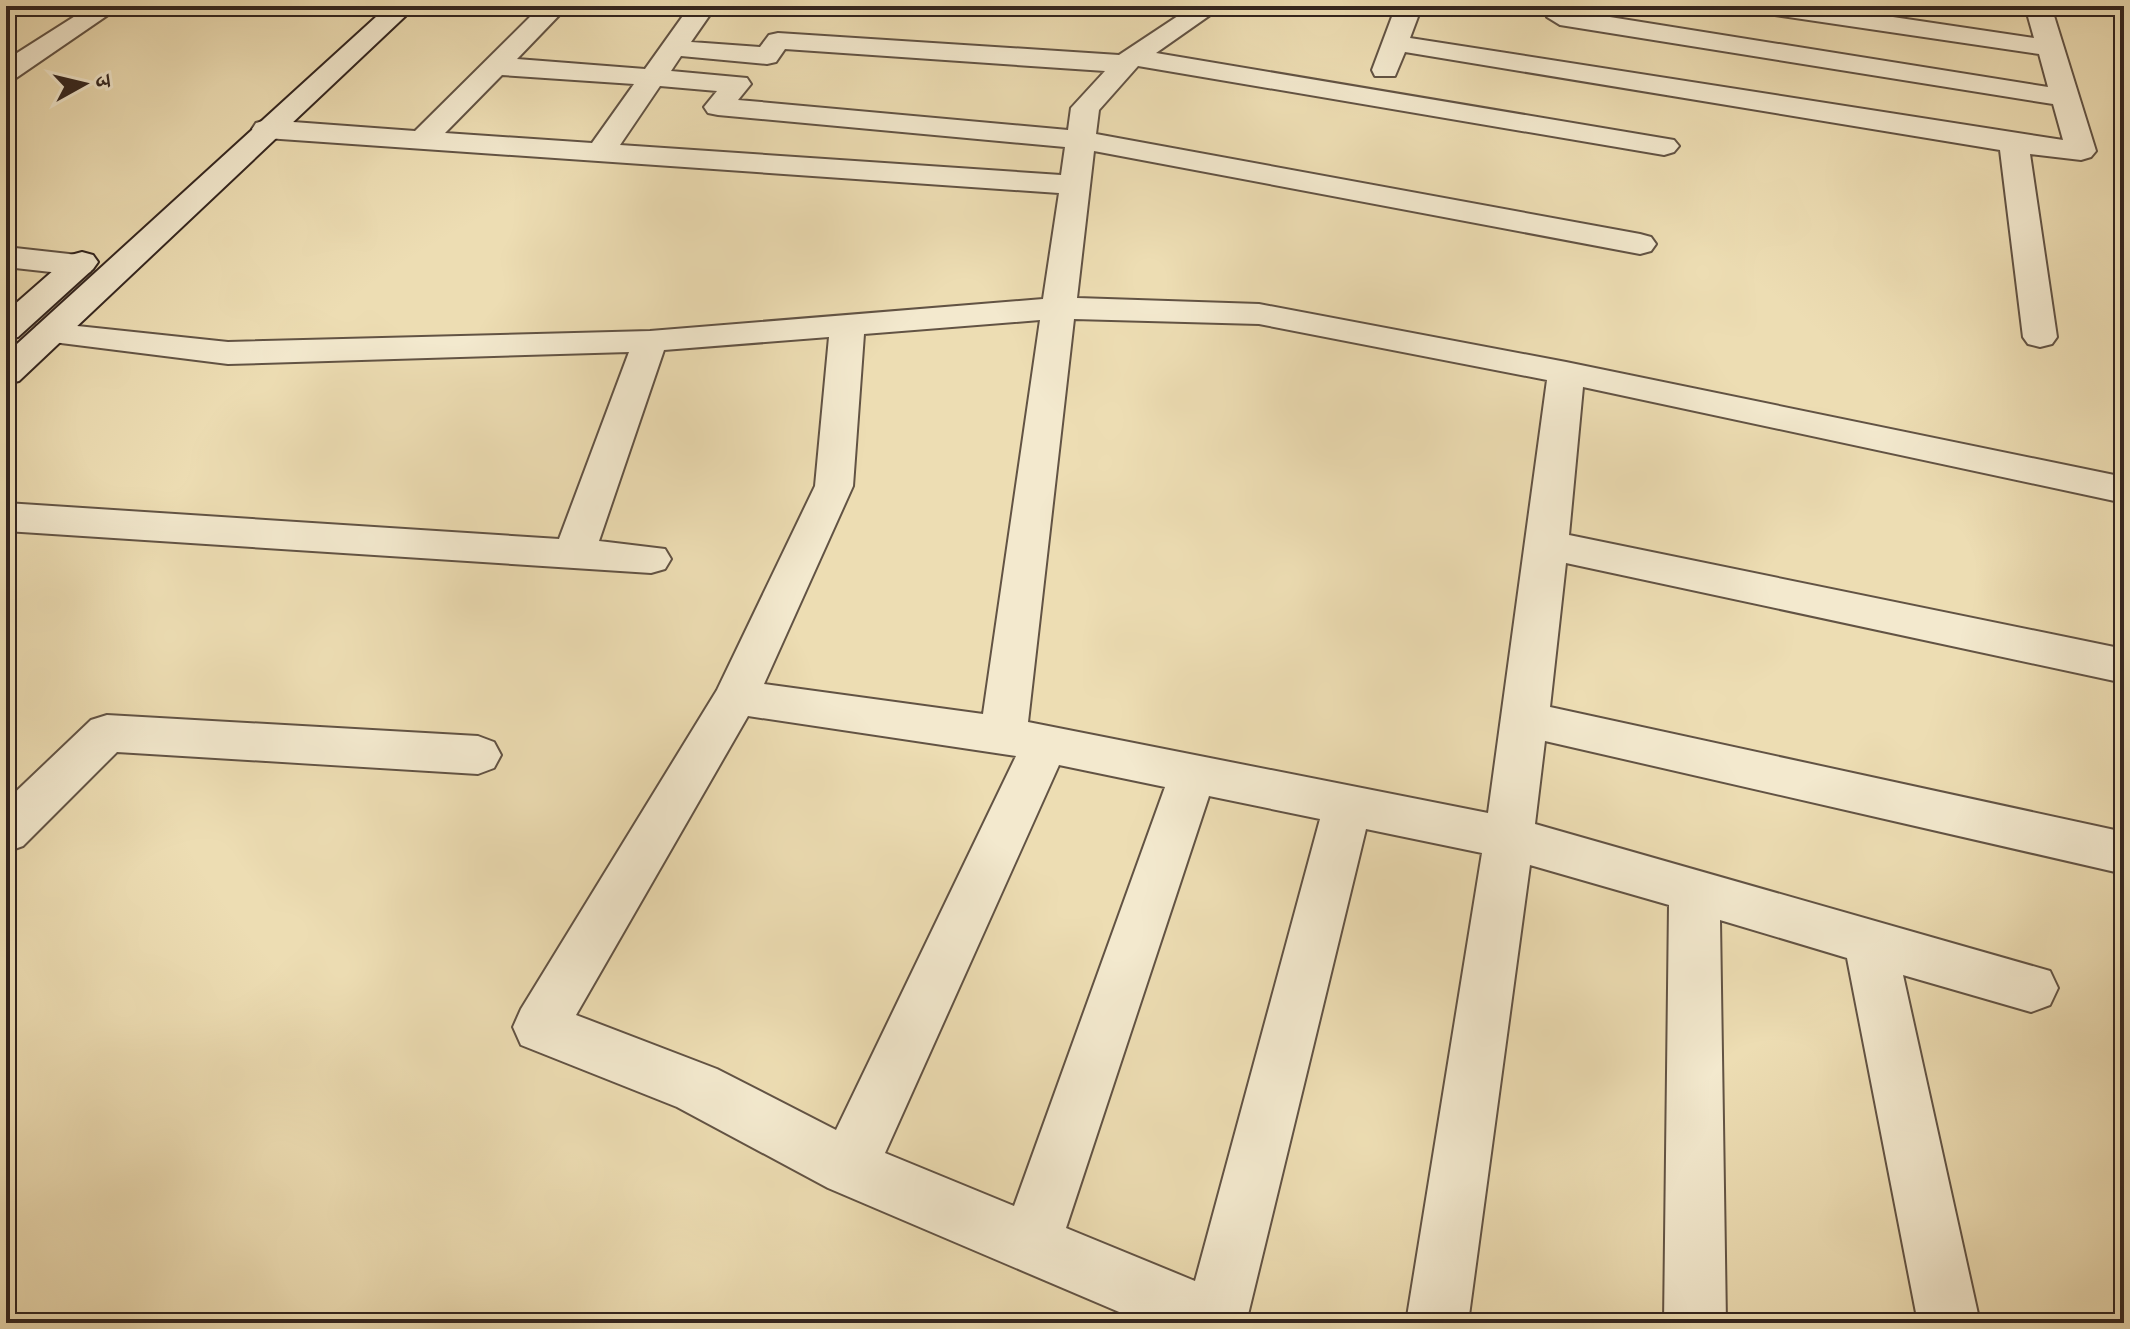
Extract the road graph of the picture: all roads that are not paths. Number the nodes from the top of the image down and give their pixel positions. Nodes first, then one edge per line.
1 (108, 6) edge
2 (369, 6) edge
3 (403, 6) edge
4 (555, 6) edge
5 (703, 6) edge
6 (1210, 6) edge
7 (1409, 6) edge
8 (1768, 6) edge
9 (2038, 6) edge
10 (1560, 17) dead end
11 (1395, 43) junction
12 (2051, 48) junction
13 (673, 49) junction
14 (1129, 61) junction
15 (496, 66) junction
16 (6, 72) edge
17 (653, 77) junction
18 (1374, 98) junction
19 (2067, 98) junction
20 (266, 129) junction
21 (1081, 140) junction
22 (421, 141) junction
23 (2014, 144) junction
24 (1664, 146) dead end
25 (600, 153) junction
26 (1074, 185) junction
27 (1640, 244) dead end
28 (6, 257) edge
29 (78, 265) junction
30 (1058, 308) junction
31 (847, 325) junction
32 (6, 330) edge
33 (49, 333) junction
34 (2040, 337) dead end
35 (650, 341) junction
36 (6, 373) edge
37 (1566, 373) junction
38 (2124, 490) edge
39 (6, 517) edge
40 (1549, 545) junction
41 (573, 556) junction
42 (651, 559) dead end
43 (2124, 666) edge
44 (736, 697) junction
45 (1525, 719) junction
46 (1024, 740) junction
47 (478, 755) dead end
48 (1193, 774) junction
49 (1348, 805) junction
50 (6, 832) edge
51 (1510, 838) junction
52 (2124, 853) edge
53 (1694, 891) junction
54 (1870, 941) junction
55 (2031, 988) dead end
56 (849, 1167) junction
57 (1030, 1245) junction
58 (1215, 1322) edge
59 (1437, 1323) edge
60 (1695, 1323) edge
61 (1949, 1323) edge

1 - 16 street
2 - 29 street
3 - 20 street
4 - 15 street
5 - 13 street
6 - 14 street
7 - 11 street
8 - 12 street
9 - 12 street
10 - 19 street
11 - 18 street
11 - 23 street
12 - 19 street
13 - 14 street
13 - 17 street
14 - 18 street
14 - 21 street
15 - 17 street
15 - 22 street
17 - 21 street
17 - 25 street
18 - 24 street
19 - 23 street
20 - 22 street
20 - 33 street
21 - 26 street
21 - 27 street
22 - 25 street
23 - 34 street
25 - 26 street
26 - 30 street
28 - 29 street
29 - 32 street
30 - 31 street
30 - 37 street
30 - 46 street
31 - 35 street
31 - 44 street
33 - 35 street
33 - 36 street
35 - 41 street
37 - 38 street
37 - 40 street
39 - 41 street
40 - 43 street
40 - 45 street
41 - 42 street
44 - 46 street
44 - 56 street
45 - 51 street
45 - 52 street
46 - 48 street
46 - 56 street
47 - 50 street
48 - 49 street
48 - 57 street
49 - 51 street
49 - 58 street
51 - 53 street
51 - 59 street
53 - 54 street
53 - 60 street
54 - 55 street
54 - 61 street
56 - 57 street
57 - 58 street

